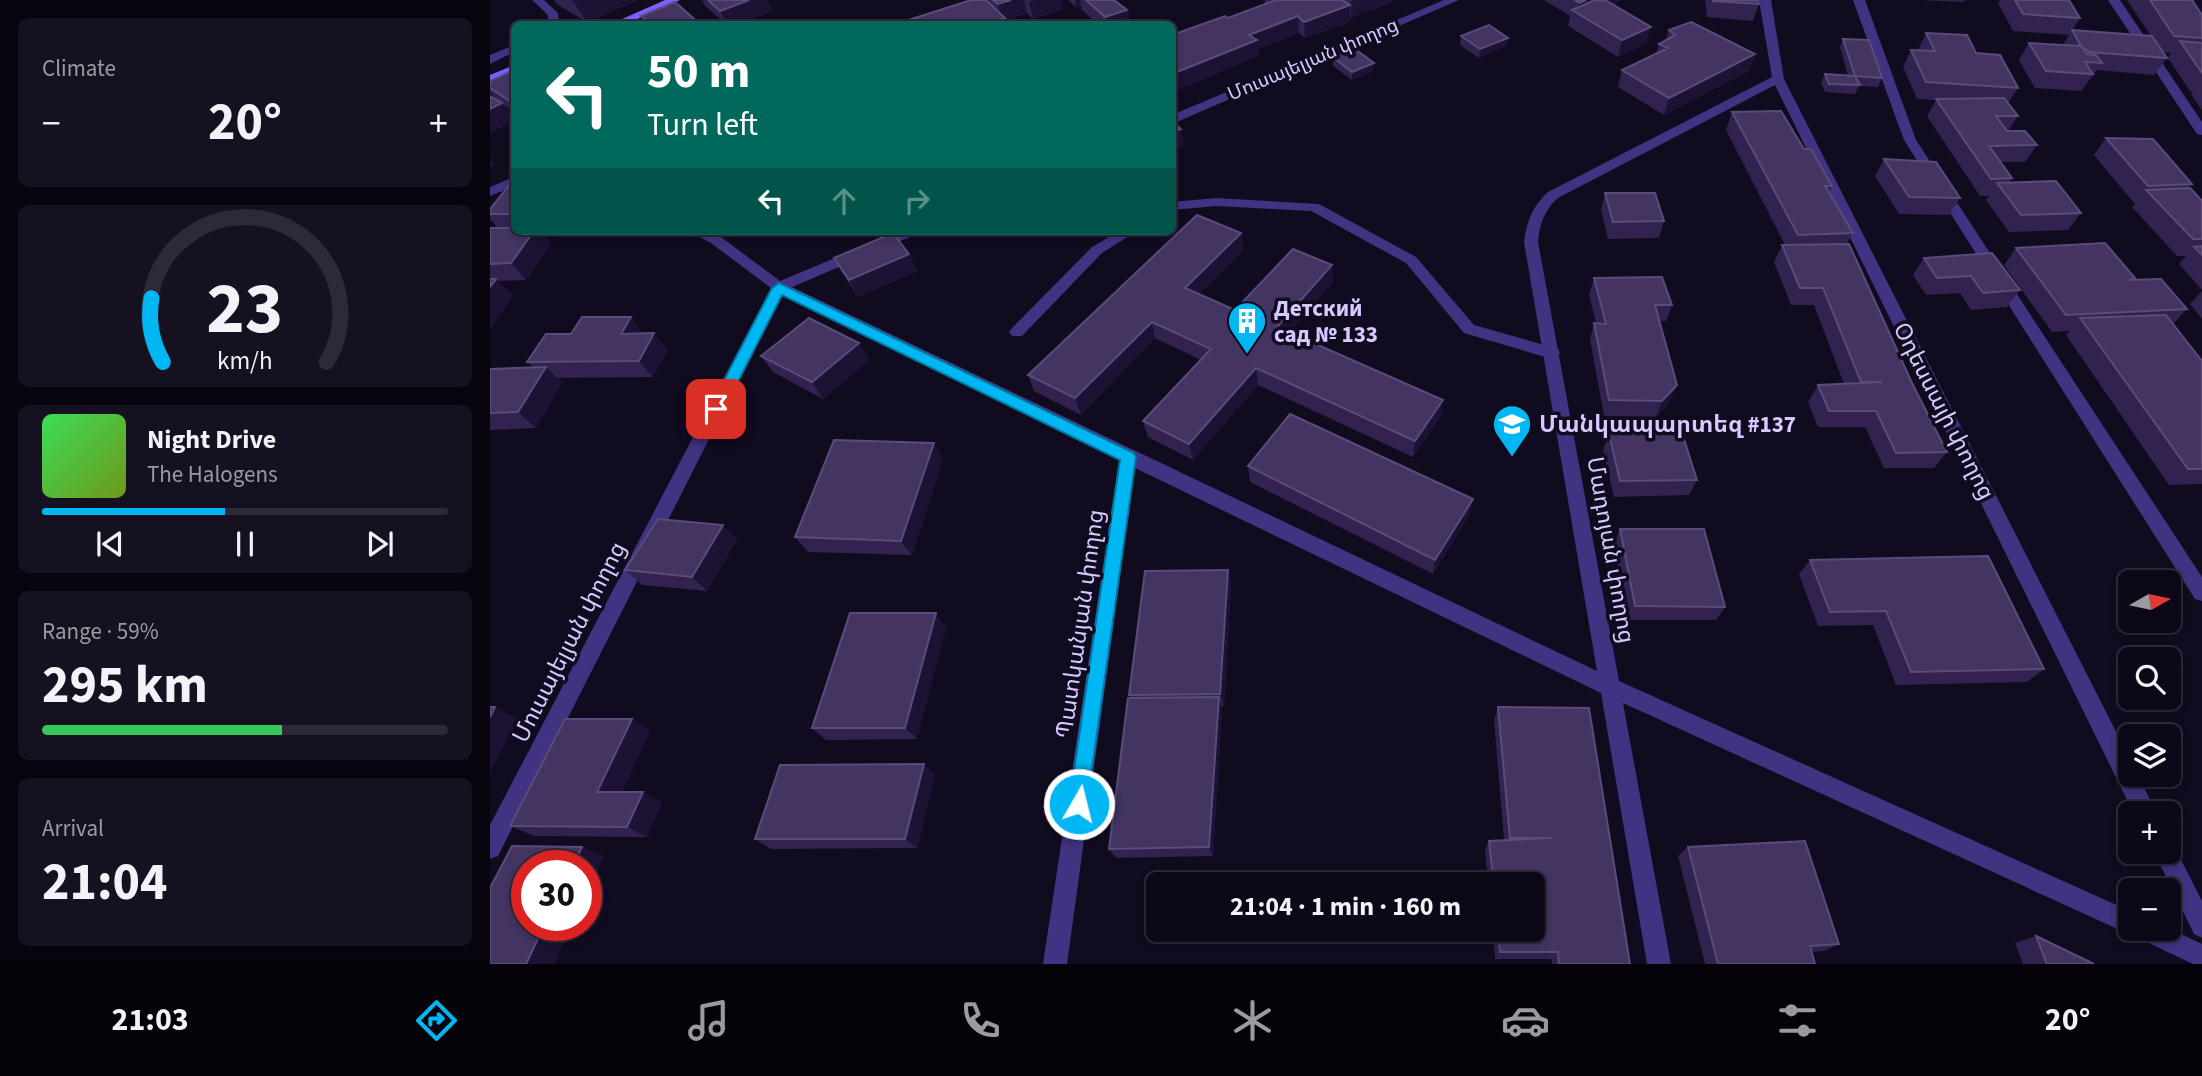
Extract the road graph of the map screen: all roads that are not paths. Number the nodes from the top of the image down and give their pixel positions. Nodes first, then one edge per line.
1 (538, 0) edge
2 (674, 0) edge
3 (1453, 0) edge
4 (1765, 0) edge
5 (1859, 0) edge
6 (2114, 0) edge
7 (555, 21) edge
8 (624, 21) edge
9 (511, 50) edge
10 (490, 60) edge
11 (511, 70) edge
12 (491, 78) edge
13 (1778, 79) junction
14 (1176, 118) edge
15 (2202, 131) edge
16 (511, 182) edge
17 (511, 190) edge
18 (490, 193) edge
19 (1176, 206) edge
20 (705, 235) edge
21 (903, 235) edge
22 (1123, 235) edge
23 (779, 288) junction
24 (1017, 332) dead end
25 (1552, 353) junction
26 (1129, 457) junction
27 (2202, 593) edge
28 (1612, 688) junction
29 (2139, 801) edge
30 (490, 848) edge
31 (2171, 864) edge
32 (2118, 918) edge
33 (2202, 926) edge
34 (2170, 941) edge
35 (2202, 956) edge
36 (1055, 964) edge
37 (1659, 964) edge

1 - 7 street
2 - 8 street
3 - 14 street, Մուսայելյան փողոց
4 - 13 street, Օդեսսայի փողոց
5 - 27 street
6 - 15 street
9 - 10 street
11 - 12 street
13 - 25 street, Մադոյան փողոց
13 - 29 street, Օդեսսայի փողոց
16 - 18 street
17 - 18 street
19 - 25 street
20 - 23 street
21 - 23 street
22 - 24 street
23 - 26 street
23 - 30 street, Մուսայելյան փողոց
25 - 28 street, Մադոյան փողոց
26 - 28 street
26 - 36 street, Պատկանյան փողոց
28 - 32 street
28 - 37 street, Մադոյան փողոց
31 - 33 street
34 - 35 street

